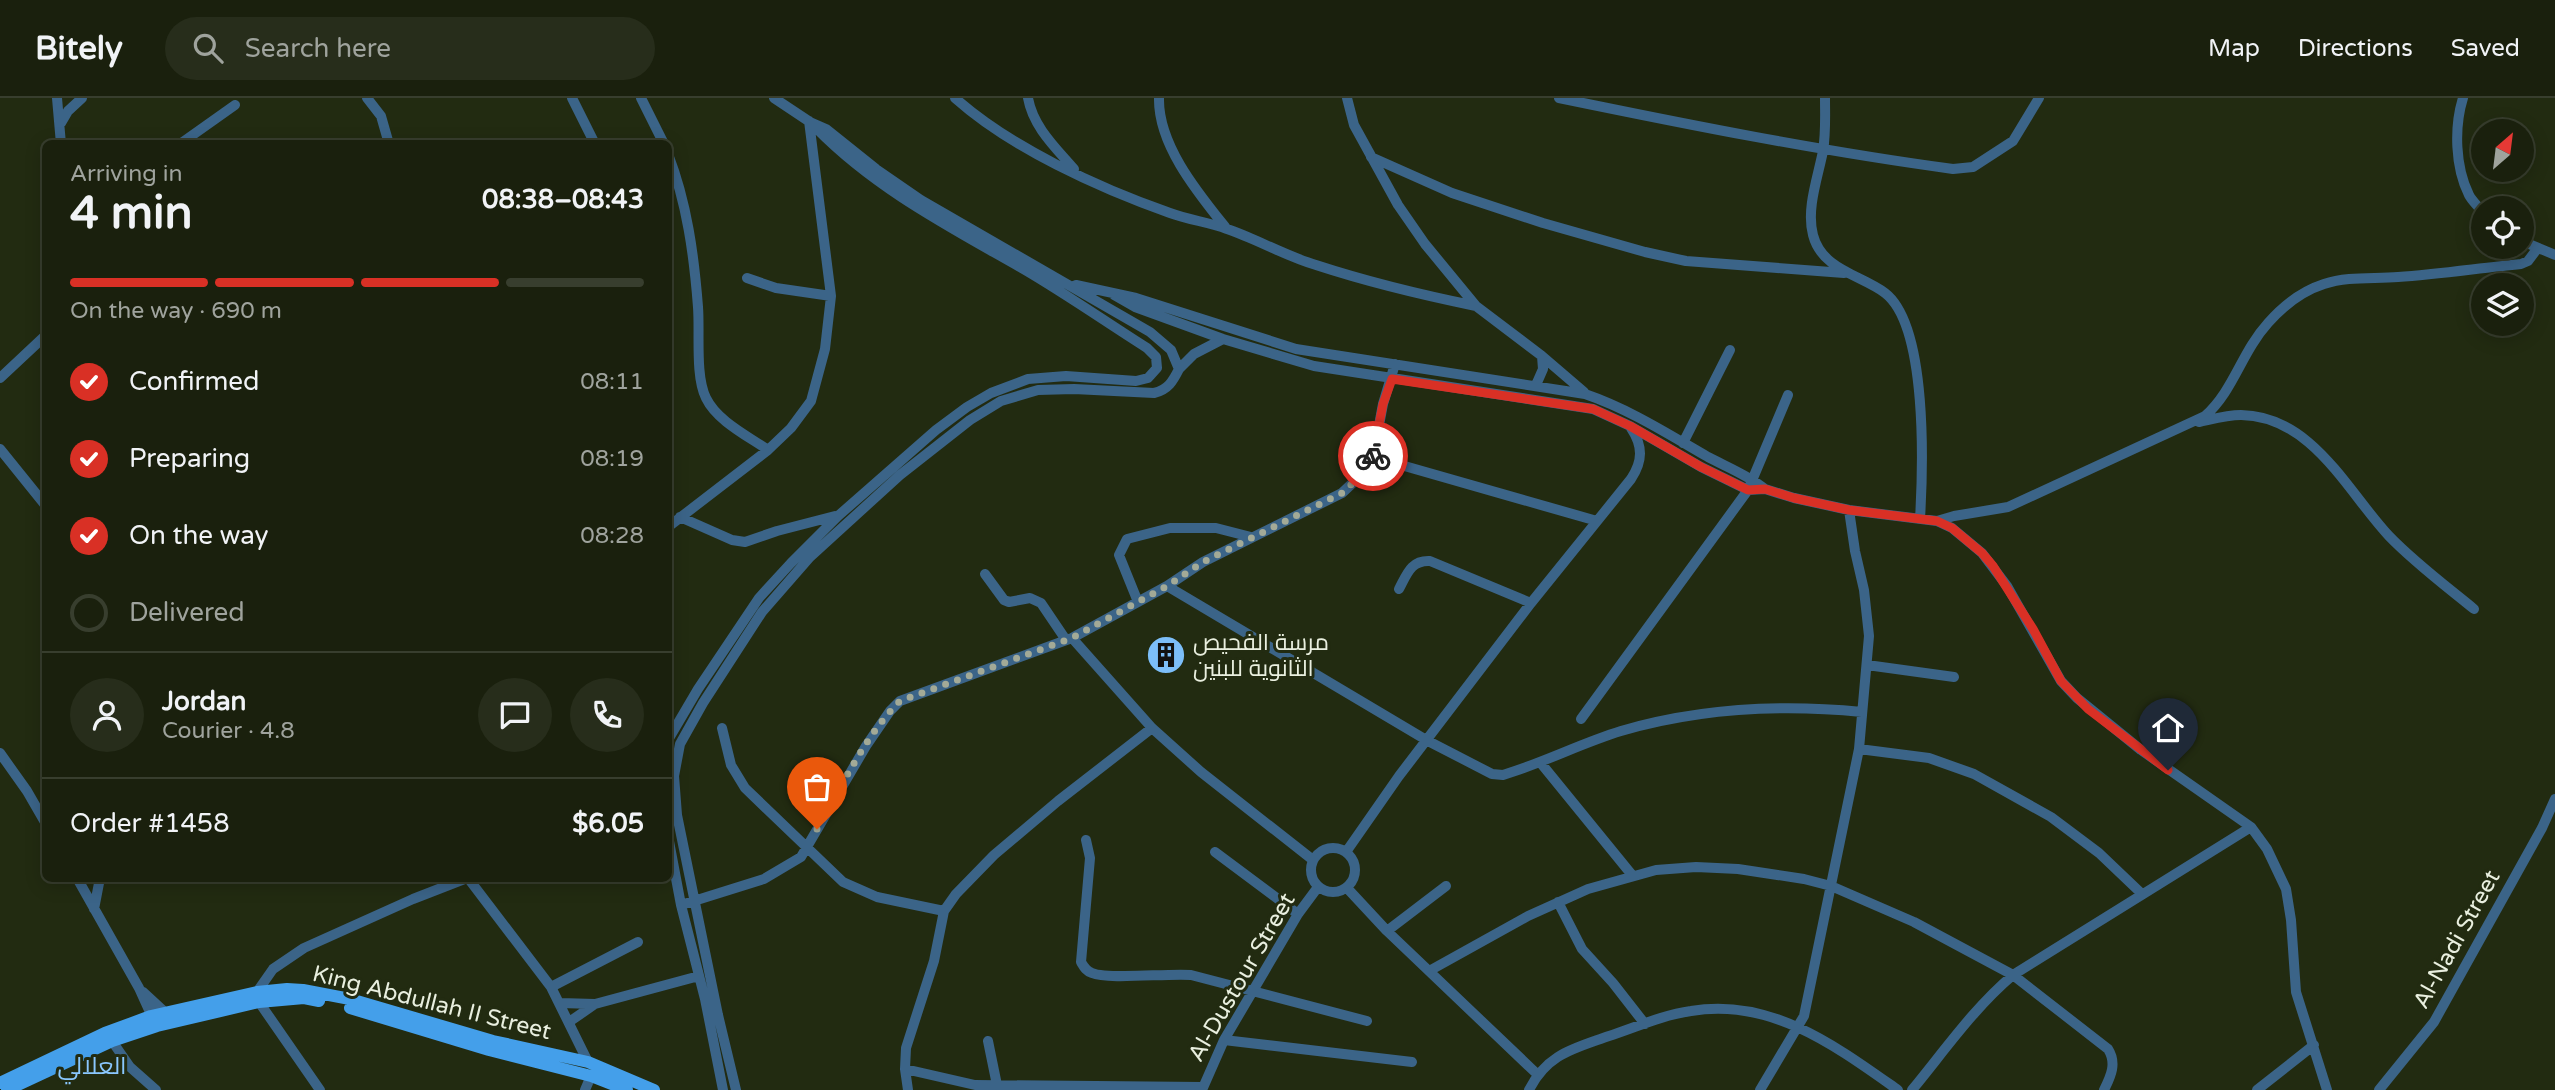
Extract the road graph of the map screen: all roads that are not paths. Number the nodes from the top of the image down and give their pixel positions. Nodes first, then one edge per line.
1 (57, 98) edge
2 (82, 98) edge
3 (367, 98) edge
4 (572, 98) edge
5 (641, 98) edge
6 (774, 98) edge
7 (955, 98) edge
8 (1028, 98) edge
9 (1159, 98) edge
10 (1347, 98) edge
11 (1559, 98) edge
12 (1825, 98) edge
13 (2039, 98) edge
14 (2463, 98) edge
15 (235, 105) dead end
16 (810, 121) junction
17 (61, 123) junction
18 (61, 140) edge
19 (186, 140) edge
20 (389, 140) edge
21 (593, 140) edge
22 (662, 140) edge
23 (1823, 150) junction
24 (1371, 158) junction
25 (672, 163) edge
26 (1079, 174) junction
27 (2471, 198) edge
28 (1226, 228) junction
29 (2534, 247) edge
30 (2537, 249) junction
31 (2555, 256) edge
32 (1844, 273) junction
33 (747, 278) dead end
34 (1065, 288) junction
35 (1114, 295) junction
36 (831, 296) junction
37 (1476, 306) junction
38 (1223, 339) junction
39 (42, 343) edge
40 (1730, 350) dead end
41 (1542, 356) junction
42 (1395, 365) junction
43 (1179, 369) junction
44 (0, 377) edge
45 (1392, 379) junction
46 (1536, 385) junction
47 (1585, 394) junction
48 (1788, 395) dead end
49 (1593, 409) junction
50 (2189, 424) junction
51 (1630, 426) junction
52 (1683, 443) junction
53 (0, 449) edge
54 (768, 450) junction
55 (1373, 457) junction
56 (1754, 479) junction
57 (1765, 489) junction
58 (1748, 490) junction
59 (867, 497) junction
60 (42, 501) edge
61 (1849, 510) junction
62 (838, 516) junction
63 (680, 517) junction
64 (1920, 519) junction
65 (1597, 521) junction
66 (1937, 521) junction
67 (672, 524) edge
68 (1251, 537) junction
69 (985, 574) dead end
70 (1167, 586) junction
71 (1399, 589) dead end
72 (1138, 602) junction
73 (1531, 603) junction
74 (2474, 609) dead end
75 (1069, 639) junction
76 (1867, 665) junction
77 (1954, 677) dead end
78 (1862, 712) junction
79 (1581, 719) dead end
80 (722, 728) dead end
81 (1152, 728) junction
82 (672, 733) edge
83 (1428, 741) junction
84 (1859, 749) junction
85 (0, 753) edge
86 (1540, 762) junction
87 (2555, 799) edge
88 (42, 817) edge
89 (2251, 827) junction
90 (1086, 840) dead end
91 (807, 847) junction
92 (1215, 852) dead end
93 (1346, 852) junction
94 (672, 856) edge
95 (1313, 860) junction
96 (1632, 875) junction
97 (79, 882) edge
98 (99, 882) edge
99 (457, 882) edge
100 (470, 882) edge
101 (1446, 886) dead end
102 (1831, 886) junction
103 (1318, 887) junction
104 (1347, 888) junction
105 (2143, 894) junction
106 (695, 899) junction
107 (1558, 902) junction
108 (681, 905) junction
109 (94, 909) junction
110 (944, 911) junction
111 (1298, 914) junction
112 (1387, 931) junction
113 (638, 942) dead end
114 (273, 969) junction
115 (1429, 971) junction
116 (2013, 975) junction
117 (699, 976) junction
118 (551, 986) junction
119 (139, 988) junction
120 (287, 989) junction
121 (1254, 990) junction
122 (258, 997) junction
123 (560, 1003) junction
124 (595, 1004) junction
125 (169, 1017) junction
126 (154, 1021) junction
127 (1367, 1021) dead end
128 (569, 1022) junction
129 (1645, 1024) junction
130 (1798, 1026) junction
131 (1224, 1040) junction
132 (112, 1041) junction
133 (988, 1041) dead end
134 (2314, 1045) junction
135 (588, 1062) junction
136 (1412, 1062) dead end
137 (905, 1069) junction
138 (1537, 1074) junction
139 (591, 1076) junction
140 (0, 1083) edge
141 (998, 1088) edge
142 (1203, 1089) edge
143 (6, 1090) edge
144 (156, 1090) edge
145 (320, 1090) edge
146 (584, 1090) edge
147 (627, 1090) edge
148 (654, 1090) edge
149 (723, 1090) edge
150 (736, 1090) edge
151 (908, 1090) edge
152 (1529, 1090) edge
153 (1760, 1090) edge
154 (1899, 1090) edge
155 (1912, 1090) edge
156 (2104, 1090) edge
157 (2257, 1090) edge
158 (2328, 1090) edge
159 (2379, 1090) edge

1 - 17 street
2 - 17 street
3 - 20 street
4 - 21 street
5 - 22 street
6 - 16 street
7 - 26 street
8 - 26 street
9 - 28 street
10 - 24 street
11 - 23 street
12 - 23 street
13 - 23 street
14 - 27 street
15 - 19 street
16 - 34 street
16 - 36 street
17 - 18 street
23 - 32 street
24 - 32 street
24 - 37 street
25 - 54 street
26 - 28 street
28 - 37 street
29 - 30 street
30 - 31 street
30 - 50 street
32 - 64 street
33 - 36 street
34 - 35 street
34 - 43 street
34 - 59 street
35 - 38 street
35 - 42 street
36 - 54 street
37 - 41 street
38 - 43 street
38 - 45 street
39 - 44 street
40 - 52 street
41 - 46 street
41 - 47 street
42 - 45 street
42 - 46 street
43 - 59 street
45 - 49 street
45 - 55 street
46 - 47 street
47 - 49 street
47 - 52 street
48 - 56 street
49 - 51 street
50 - 66 street
50 - 74 street
51 - 58 street
51 - 65 street
52 - 56 street
53 - 60 street
54 - 63 street
55 - 65 street
55 - 68 street
56 - 57 street
56 - 58 street
57 - 58 street
57 - 61 street
58 - 79 street
59 - 62 street
59 - 106 street
61 - 64 street
61 - 76 street
62 - 63 street
62 - 82 street
63 - 67 street
64 - 66 street
65 - 73 street
66 - 89 street
68 - 70 street
68 - 72 street
69 - 75 street
70 - 72 street
70 - 83 street
71 - 73 street
72 - 75 street
73 - 83 street
75 - 81 street
75 - 91 street
76 - 77 street
76 - 78 street
78 - 84 street
78 - 86 street
80 - 91 street
81 - 95 street
81 - 110 street
83 - 86 street
83 - 93 street
84 - 102 street
84 - 105 street
85 - 88 street
86 - 96 street
87 - 159 street, Al-Nadi Street
89 - 105 street
89 - 134 street
90 - 121 street
91 - 106 street
91 - 110 street
92 - 111 street
93 - 95 street
93 - 104 street
94 - 108 street
95 - 103 street
96 - 102 street
96 - 107 street
97 - 109 street
98 - 109 street
99 - 114 street
100 - 118 street
101 - 112 street
102 - 116 street
102 - 130 street
103 - 104 street
103 - 111 street, Al-Dustour Street
104 - 112 street
105 - 116 street
106 - 108 street
106 - 150 street
107 - 115 street
107 - 129 street
108 - 117 street
109 - 119 street
110 - 137 street
111 - 121 street, Al-Dustour Street
112 - 115 street
113 - 118 street
114 - 120 street
114 - 122 street
115 - 138 street
116 - 155 street
116 - 156 street
117 - 124 street
117 - 149 street
118 - 123 street
119 - 125 street
119 - 126 street
120 - 122 main road, King Abdullah II Street
120 - 135 main road, King Abdullah II Street
121 - 127 street
121 - 131 street, Al-Dustour Street
122 - 125 main road, King Abdullah II Street
122 - 139 main road, King Abdullah II Street
122 - 145 street
123 - 124 street
123 - 128 street
124 - 128 street
125 - 126 main road, King Abdullah II Street
126 - 132 main road, King Abdullah II Street
126 - 140 main road, King Abdullah II Street
128 - 135 street
129 - 130 street
129 - 138 street
130 - 153 street
130 - 154 street
131 - 136 street
131 - 142 street, Al-Dustour Street
132 - 143 main road, King Abdullah II Street
132 - 144 street
133 - 141 street
134 - 157 street
134 - 158 street
135 - 148 main road, King Abdullah II Street
137 - 141 street
137 - 151 street
138 - 152 street
139 - 146 street
139 - 147 main road, King Abdullah II Street
141 - 142 street

